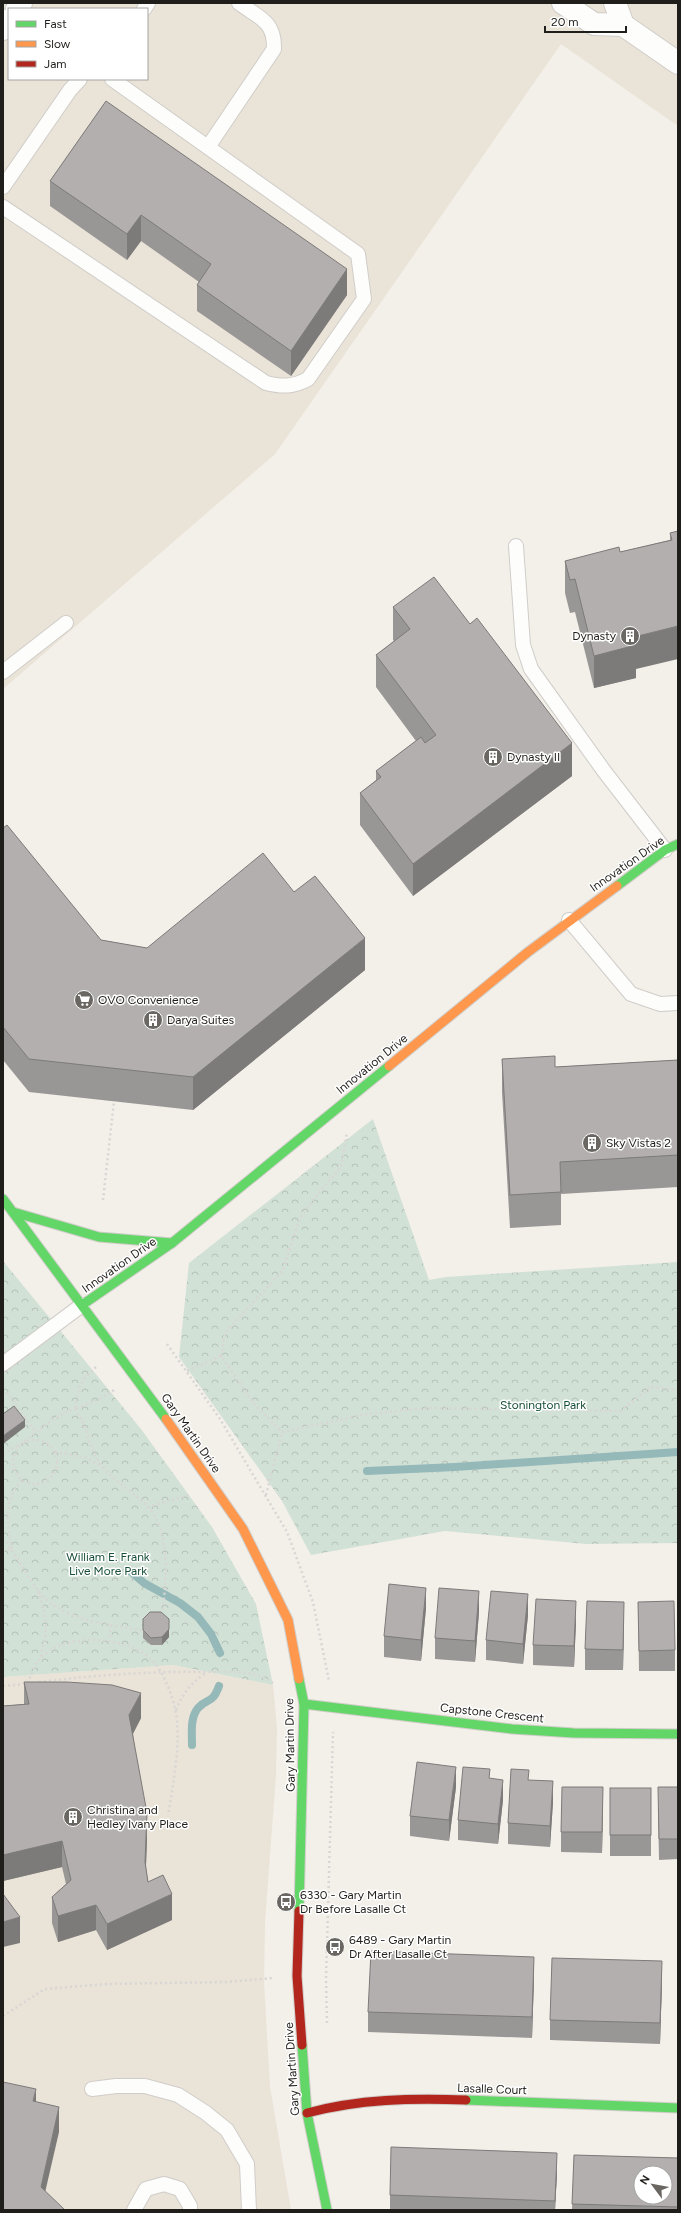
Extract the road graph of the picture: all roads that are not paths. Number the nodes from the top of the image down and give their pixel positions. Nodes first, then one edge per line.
1 (239, 3) edge
2 (564, 3) edge
3 (615, 3) edge
4 (623, 25) junction
5 (678, 63) edge
6 (79, 80) edge
7 (113, 80) edge
8 (208, 147) junction
9 (3, 187) edge
10 (3, 207) edge
11 (516, 546) dead end
12 (66, 623) dead end
13 (3, 672) edge
14 (678, 844) edge
15 (665, 850) junction
16 (569, 920) junction
17 (678, 1003) edge
18 (3, 1199) edge
19 (13, 1212) junction
20 (172, 1243) junction
21 (82, 1305) junction
22 (3, 1364) edge
23 (304, 1704) junction
24 (678, 1734) edge
25 (92, 2089) dead end
26 (678, 2108) edge
27 (307, 2113) junction
28 (134, 2210) edge
29 (190, 2210) edge
30 (249, 2210) edge
31 (327, 2210) edge

1 - 8 lane
2 - 4 street
3 - 4 street
4 - 5 street
6 - 9 lane
7 - 8 lane
8 - 10 lane
11 - 15 lane
12 - 13 lane
14 - 15 street, Innovation Drive
15 - 16 street, Innovation Drive
16 - 17 lane
16 - 20 street, Innovation Drive
18 - 19 street, Gary Martin Drive
19 - 20 street
19 - 21 street, Gary Martin Drive
20 - 21 street, Innovation Drive
21 - 22 lane
21 - 23 street, Gary Martin Drive
23 - 24 street, Capstone Crescent
23 - 27 street, Gary Martin Drive
25 - 30 lane
26 - 27 street, Lasalle Court
27 - 31 street, Gary Martin Drive
28 - 29 lane

